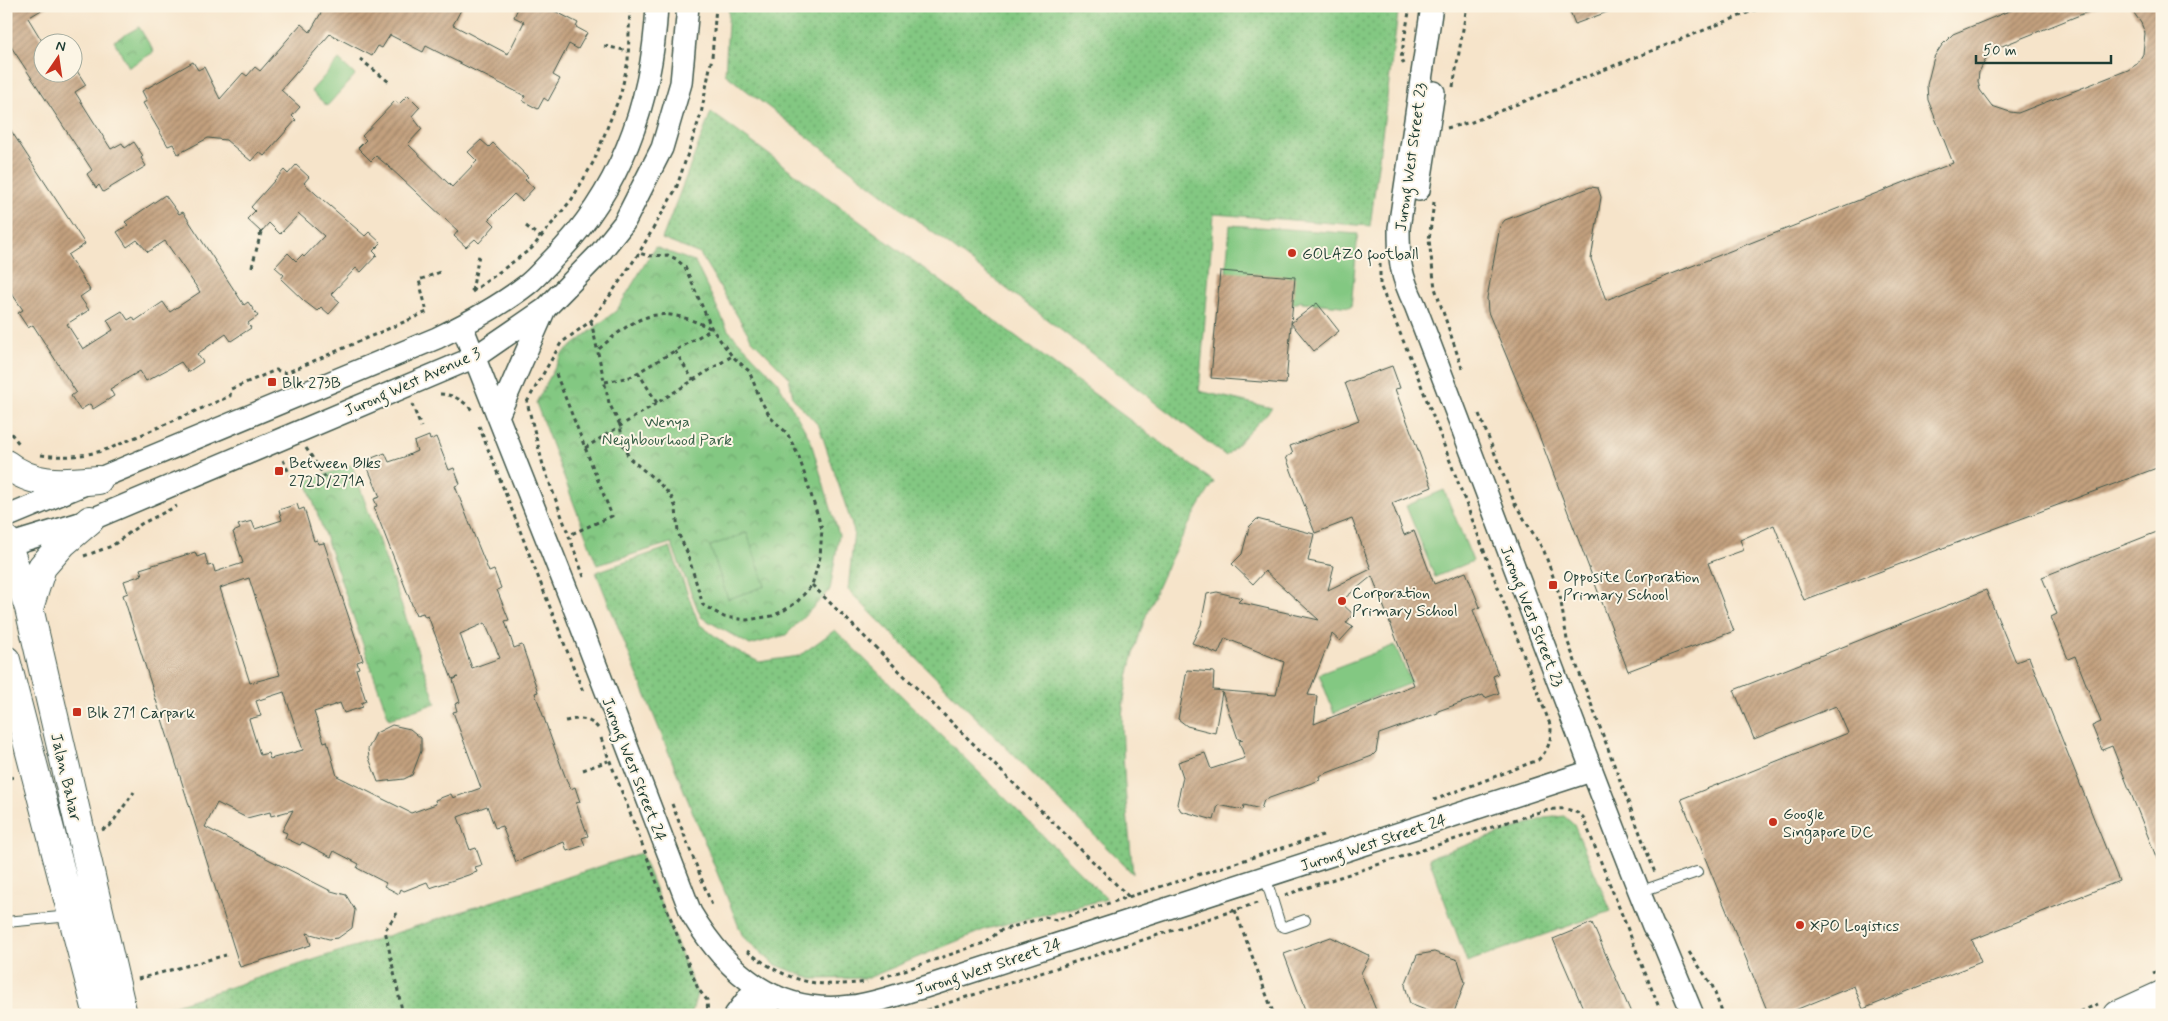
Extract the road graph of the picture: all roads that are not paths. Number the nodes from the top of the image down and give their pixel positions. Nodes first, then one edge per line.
1 (657, 6) edge
2 (688, 6) edge
3 (1432, 6) edge
4 (1447, 6) edge
5 (1415, 305) junction
6 (545, 309) junction
7 (462, 326) junction
8 (475, 357) junction
9 (498, 416) junction
10 (15, 455) edge
11 (98, 480) junction
12 (6, 518) edge
13 (90, 520) junction
14 (7, 544) edge
15 (28, 608) junction
16 (6, 660) edge
17 (1591, 771) junction
18 (87, 866) junction
19 (1697, 872) dead end
20 (1265, 876) junction
21 (64, 888) junction
22 (1639, 892) junction
23 (71, 916) junction
24 (1305, 920) dead end
25 (6, 922) edge
26 (1653, 926) junction
27 (767, 991) junction
28 (2162, 996) edge
29 (98, 1015) edge
30 (123, 1015) edge
31 (735, 1015) edge
32 (761, 1015) edge
33 (1679, 1015) edge
34 (1693, 1015) edge
35 (2118, 1015) edge

1 - 7 street, Jurong West Avenue 3
2 - 6 street, Jurong West Avenue 3
3 - 5 street, Jurong West Street 23
4 - 5 street, Jurong West Street 23
5 - 17 street, Jurong West Street 23
6 - 8 street, Jurong West Avenue 3
6 - 9 street
7 - 8 street, Jurong West Street 24
7 - 11 street, Jurong West Avenue 3
8 - 9 street, Jurong West Street 24
8 - 13 street, Jurong West Avenue 3
9 - 27 street, Jurong West Street 24
10 - 11 main road
11 - 12 street, Jurong West Avenue 3
13 - 14 street, Jurong West Avenue 3
13 - 15 main road
14 - 15 main road, Jalan Bahar
15 - 18 main road, Jalan Bahar
16 - 21 main road, Jalan Bahar
17 - 20 street, Jurong West Street 24
17 - 22 street, Jurong West Street 23
18 - 21 main road
18 - 30 main road, Jalan Bahar
19 - 22 lane
20 - 24 lane
20 - 27 street, Jurong West Street 24
21 - 23 main road, Jalan Bahar
22 - 26 street, Jurong West Street 23
23 - 25 lane
23 - 29 main road, Jalan Bahar
26 - 33 street, Jurong West Street 23
26 - 34 street, Jurong West Street 23
27 - 31 street
27 - 32 street
28 - 35 main road

